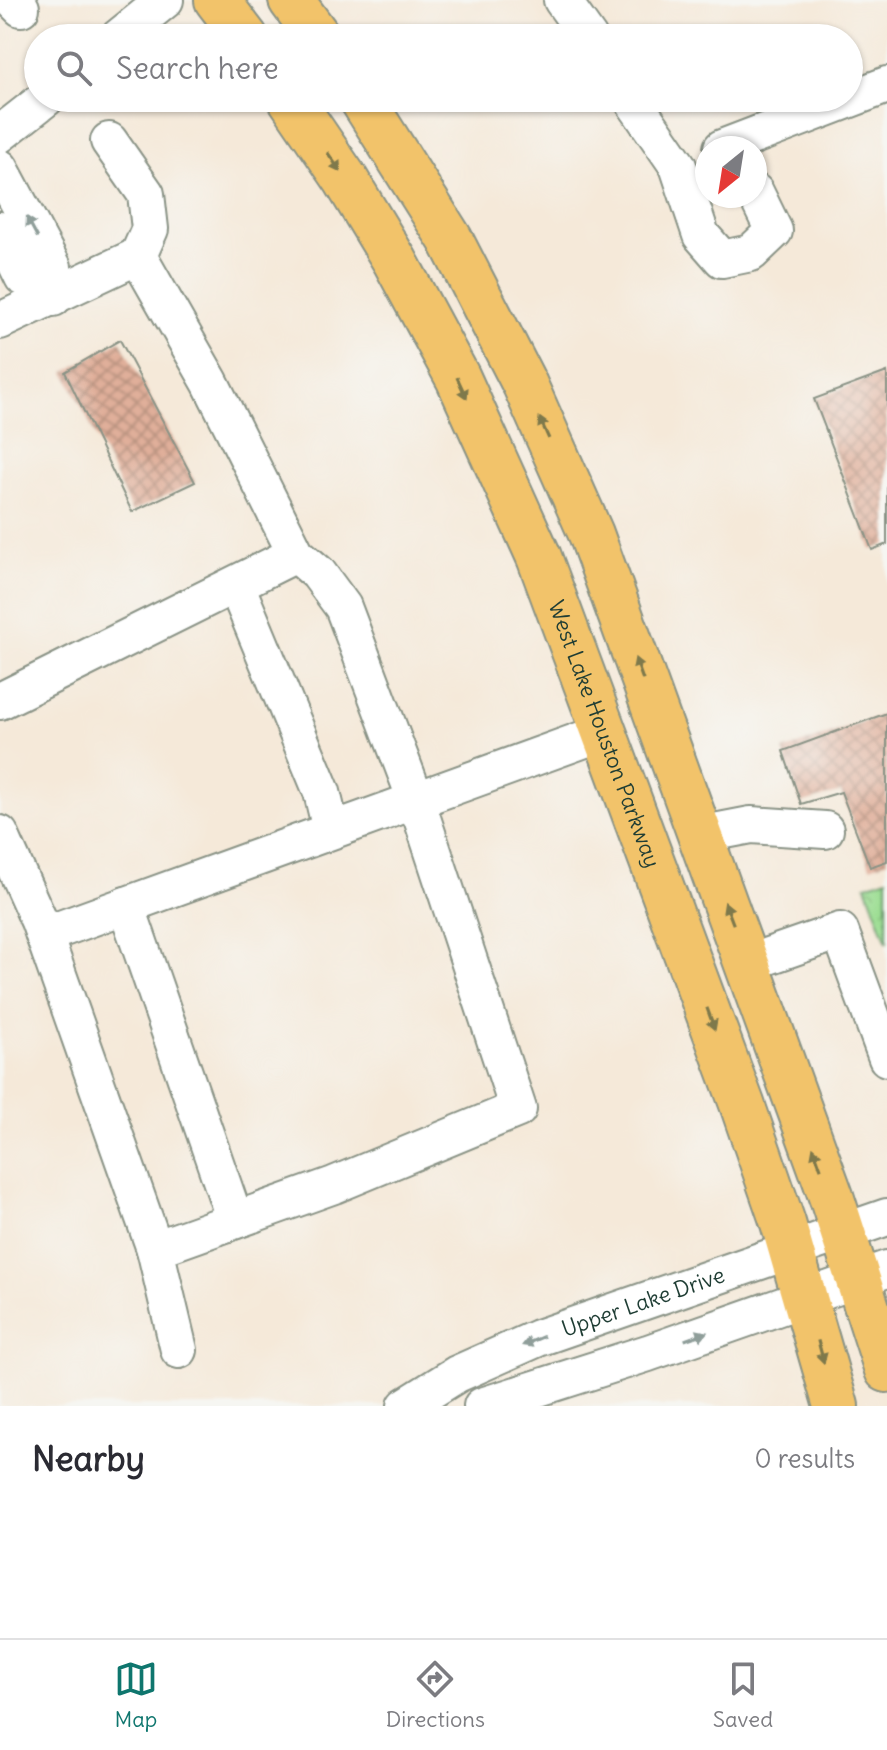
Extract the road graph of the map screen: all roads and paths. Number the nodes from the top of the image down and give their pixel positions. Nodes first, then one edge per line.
1 (165, 0) edge
2 (217, 0) edge
3 (291, 0) edge
4 (562, 0) edge
5 (135, 24) edge
6 (235, 24) edge
7 (309, 24) edge
8 (579, 24) edge
9 (887, 85) edge
10 (863, 94) edge
11 (28, 112) edge
12 (300, 112) edge
13 (370, 112) edge
14 (653, 112) edge
15 (817, 112) edge
16 (0, 134) edge
17 (755, 136) edge
18 (695, 140) edge
19 (109, 141) dead end
20 (0, 168) edge
21 (705, 208) edge
22 (763, 208) edge
23 (0, 230) edge
24 (138, 256) junction
25 (0, 279) edge
26 (50, 293) junction
27 (9, 317) edge
28 (296, 554) junction
29 (236, 585) junction
30 (0, 701) edge
31 (604, 732) junction
32 (416, 800) junction
33 (331, 830) junction
34 (825, 830) dead end
35 (0, 834) edge
36 (699, 835) junction
37 (649, 853) junction
38 (126, 905) junction
39 (44, 935) junction
40 (748, 963) junction
41 (887, 1058) edge
42 (887, 1217) edge
43 (235, 1220) junction
44 (842, 1232) junction
45 (155, 1249) junction
46 (791, 1249) junction
47 (872, 1274) edge
48 (805, 1298) junction
49 (179, 1350) dead end
50 (887, 1370) edge
51 (406, 1406) edge
52 (482, 1406) edge
53 (836, 1406) edge

1 - 5 street
2 - 6 main road
3 - 7 main road
4 - 8 street
9 - 10 street
11 - 16 street
12 -> 31 main road, West Lake Houston Parkway
36 -> 13 main road
14 - 18 street
15 - 17 street
19 - 24 street
26 -> 20 street
21 - 22 street
23 - 26 street
24 - 26 street
24 - 28 street
25 - 27 street
26 - 27 street
28 - 29 street
28 - 32 street
29 - 30 street
29 - 33 street
31 - 32 street
31 - 37 main road, West Lake Houston Parkway
32 - 33 street
32 - 43 street
33 - 38 street
34 - 36 street
35 - 39 street
36 - 37 main road
40 -> 36 main road
37 -> 46 main road, West Lake Houston Parkway
38 - 39 street
38 - 43 street
39 - 45 street
40 - 41 street
44 -> 40 main road
42 - 44 street, Upper Lake Drive
43 - 45 street
44 - 46 street, Upper Lake Drive
44 - 47 main road
45 - 49 street
46 - 48 main road, West Lake Houston Parkway
46 -> 51 street, Upper Lake Drive
47 - 48 street
47 - 50 main road
52 -> 48 street
48 -> 53 main road, West Lake Houston Parkway

